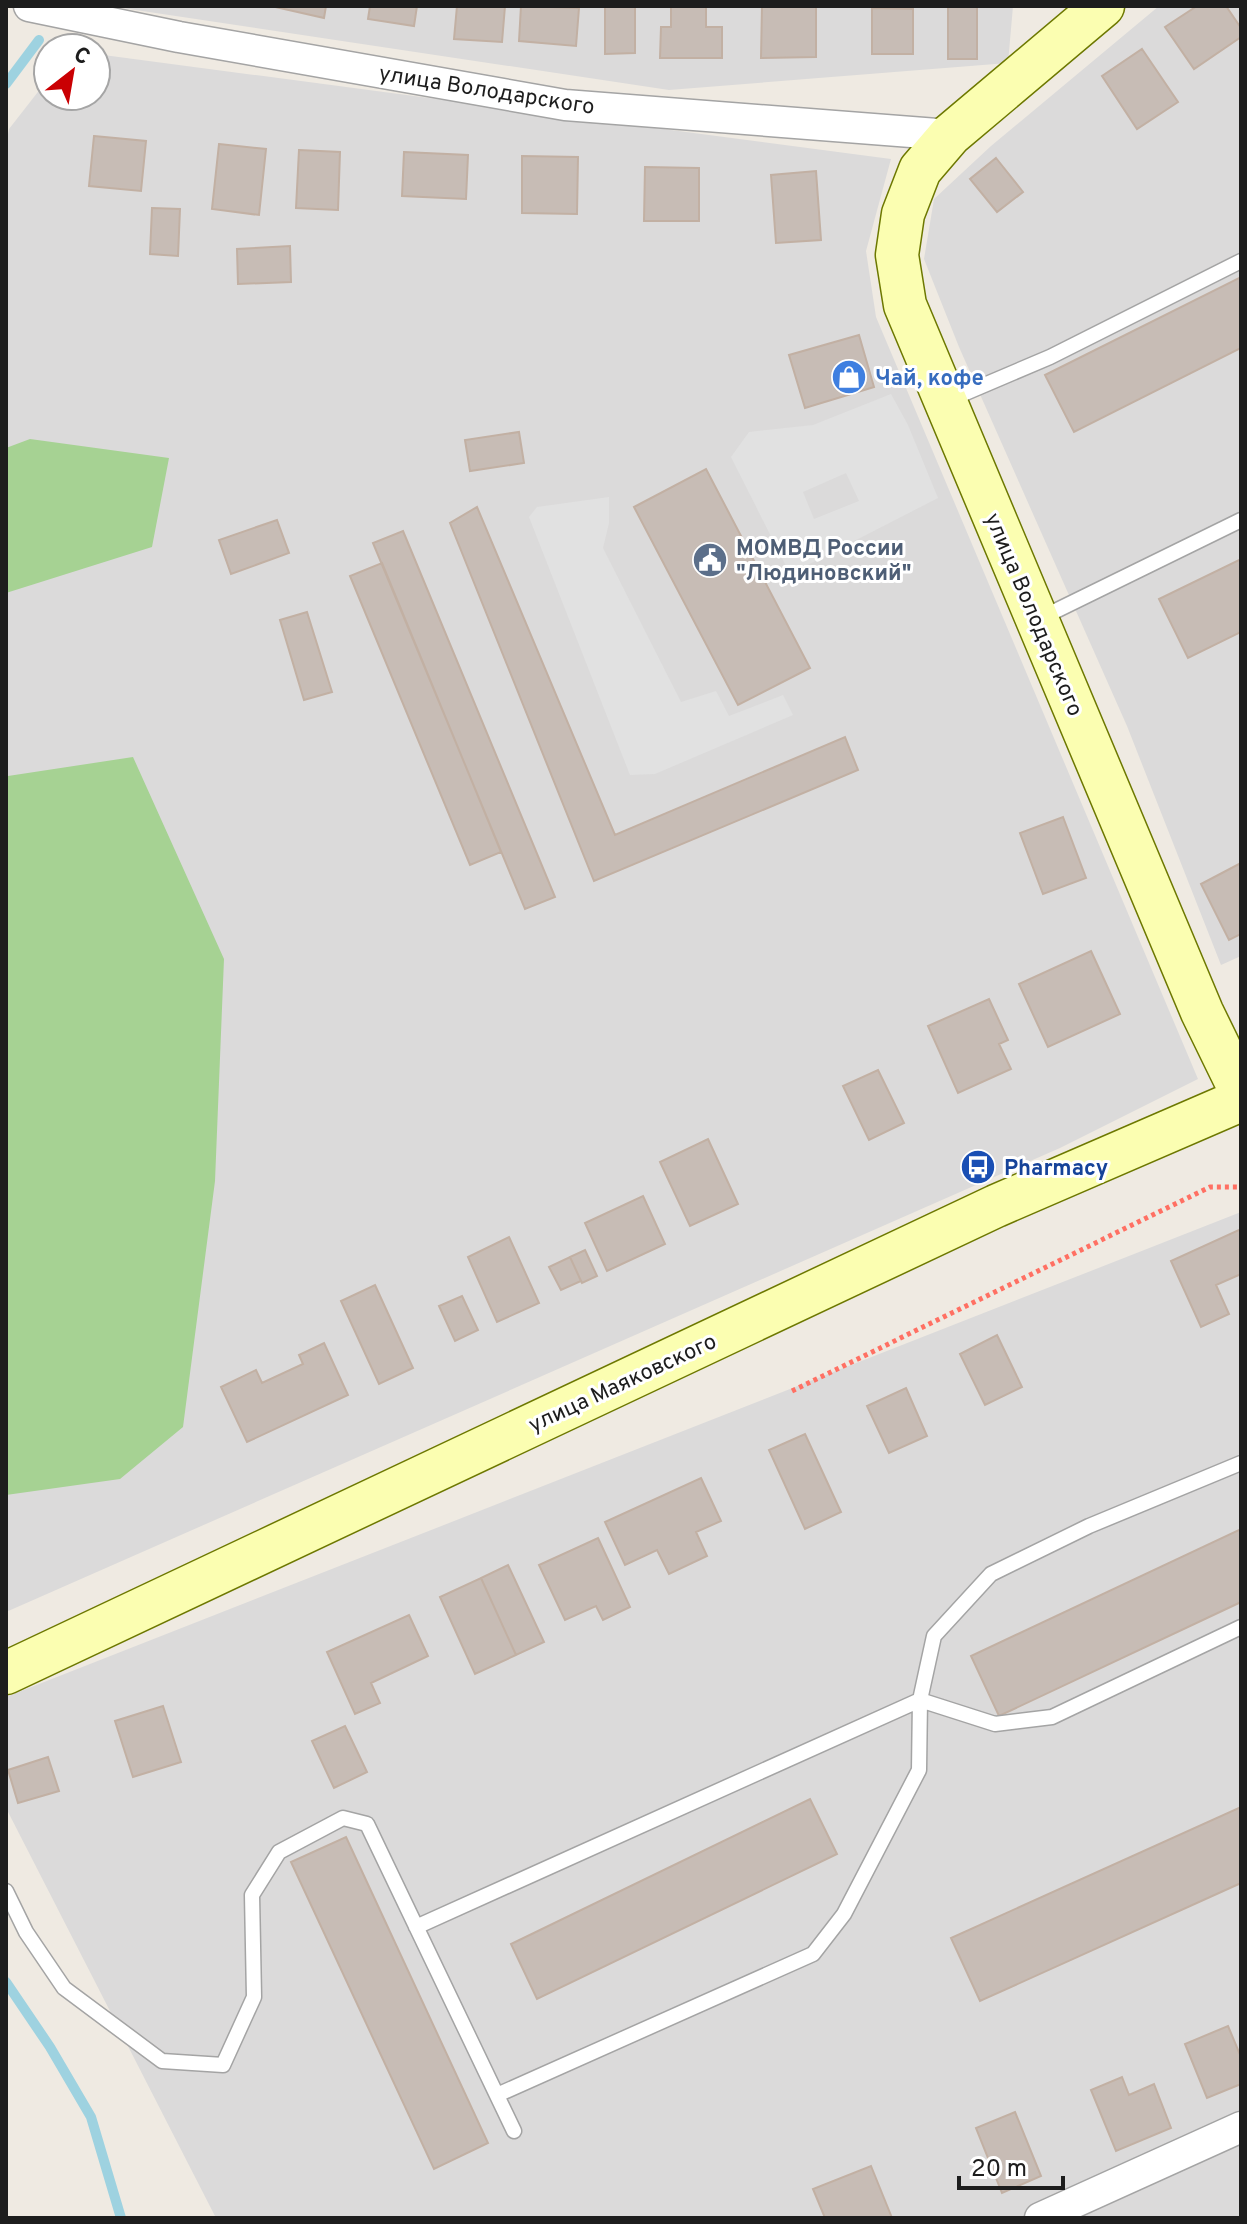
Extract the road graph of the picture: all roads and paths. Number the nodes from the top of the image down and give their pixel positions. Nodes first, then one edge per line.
1 (29, 6) edge
2 (1103, 6) edge
3 (950, 135) junction
4 (1241, 261) edge
5 (945, 402) junction
6 (1241, 520) edge
7 (1037, 620) junction
8 (1241, 1092) edge
9 (1241, 1100) edge
10 (1241, 1187) edge
11 (792, 1391) dead end
12 (1241, 1463) edge
13 (1241, 1627) edge
14 (6, 1673) edge
15 (920, 1700) junction
16 (6, 1891) edge
17 (416, 1927) junction
18 (497, 2095) junction
19 (1241, 2127) edge
20 (514, 2131) dead end
21 (1040, 2218) edge

1 - 3 street, улица Володарского
2 - 3 street, улица Володарского
3 - 5 street, улица Володарского
4 - 5 lane
5 - 7 street, улица Володарского
6 - 7 lane
7 - 8 street, улица Володарского
9 - 14 street, улица Маяковского
10 - 11 path
12 - 15 lane
13 - 15 lane
15 - 17 lane
15 - 18 lane
16 - 17 lane
17 - 18 lane
18 - 20 lane
19 - 21 street

